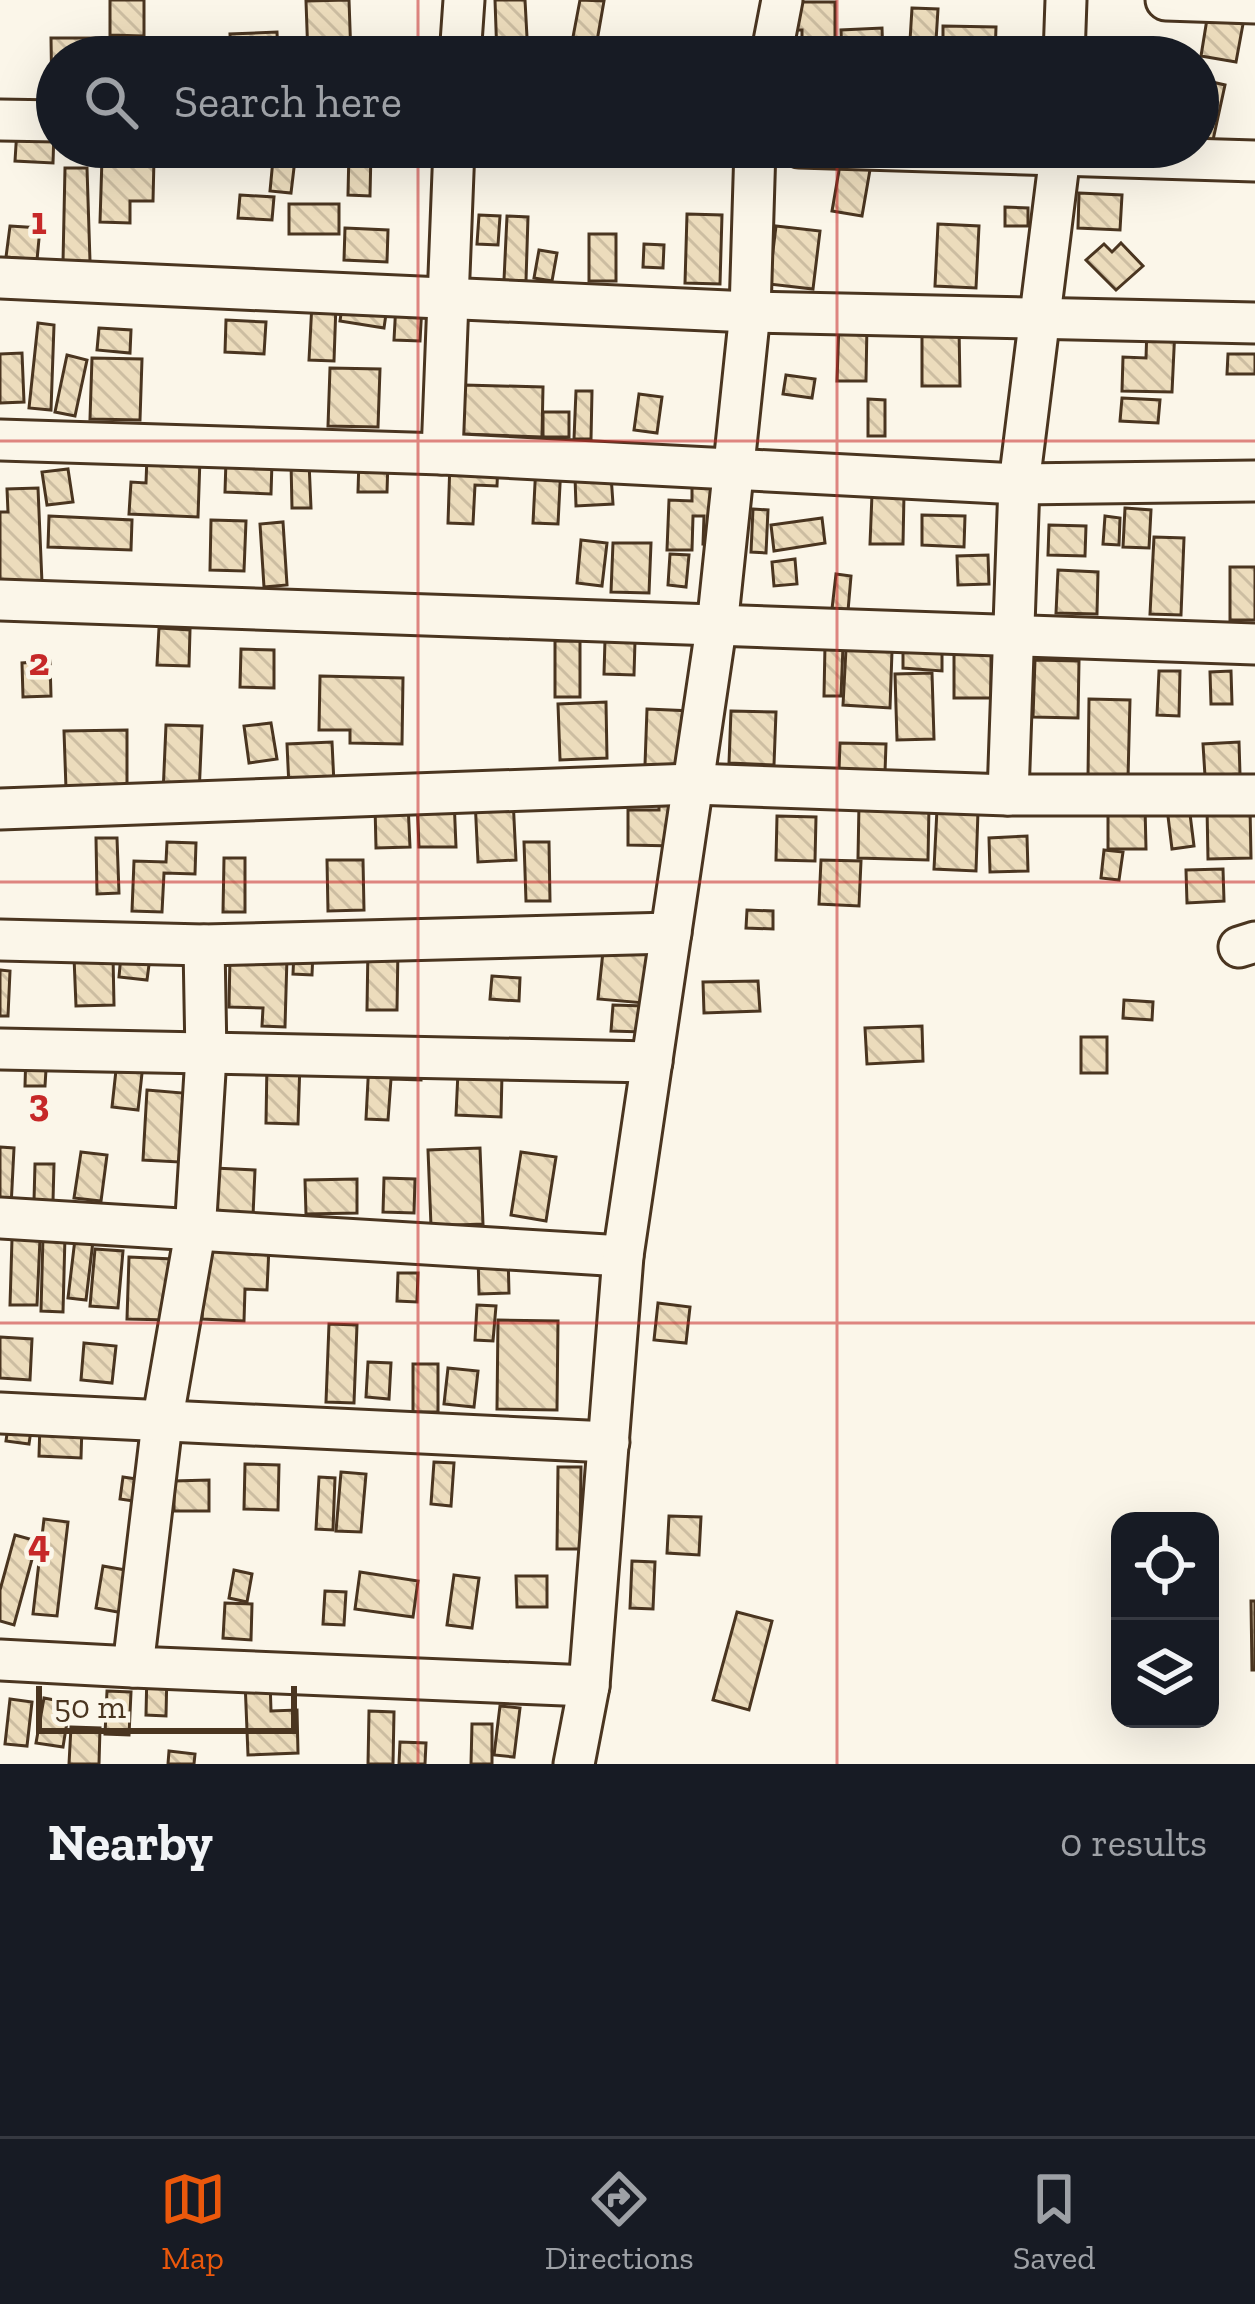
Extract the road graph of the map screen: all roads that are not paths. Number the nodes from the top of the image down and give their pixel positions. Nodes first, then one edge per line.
1 (464, 0) edge
2 (782, 0) edge
3 (1066, 0) edge
4 (1166, 0) edge
5 (1255, 3) edge
6 (461, 36) edge
7 (775, 36) edge
8 (1065, 36) edge
9 (0, 120) edge
10 (36, 121) edge
11 (1219, 159) edge
12 (1255, 161) edge
13 (453, 168) edge
14 (754, 168) edge
15 (1059, 168) edge
16 (0, 278) edge
17 (447, 301) junction
18 (750, 313) junction
19 (1042, 320) junction
20 (1255, 323) edge
21 (0, 440) edge
22 (442, 454) junction
23 (734, 467) junction
24 (1255, 481) edge
25 (1019, 484) junction
26 (0, 600) edge
27 (717, 622) junction
28 (1014, 639) junction
29 (1255, 644) edge
30 (693, 784) junction
31 (1008, 795) junction
32 (1255, 795) edge
33 (0, 809) edge
34 (671, 933) junction
35 (0, 940) edge
36 (204, 945) junction
37 (0, 1049) edge
38 (206, 1056) junction
39 (652, 1062) junction
40 (0, 1218) edge
41 (195, 1233) junction
42 (623, 1256) junction
43 (0, 1413) edge
44 (162, 1424) junction
45 (608, 1442) junction
46 (0, 1660) edge
47 (133, 1667) junction
48 (589, 1686) junction
49 (574, 1764) edge

1 - 6 street
2 - 7 street
3 - 8 street
4 - 5 street
9 - 10 street
11 - 12 street
13 - 17 street
14 - 18 street
15 - 19 street
16 - 17 street
17 - 18 street
17 - 22 street
18 - 19 street
18 - 23 street
19 - 20 street
19 - 25 street
21 - 22 street
22 - 23 street
23 - 25 street
23 - 27 street
24 - 25 street
25 - 28 street
26 - 27 street
27 - 28 street
27 - 30 street
28 - 29 street
28 - 31 street
30 - 31 street
30 - 33 street
30 - 34 street
31 - 32 street
34 - 36 street
34 - 39 street
35 - 36 street
36 - 38 street
37 - 38 street
38 - 39 street
38 - 41 street
39 - 42 street
40 - 41 street
41 - 42 street
41 - 44 street
42 - 45 street
43 - 44 street
44 - 45 street
44 - 47 street
45 - 48 street
46 - 47 street
47 - 48 street
48 - 49 street

